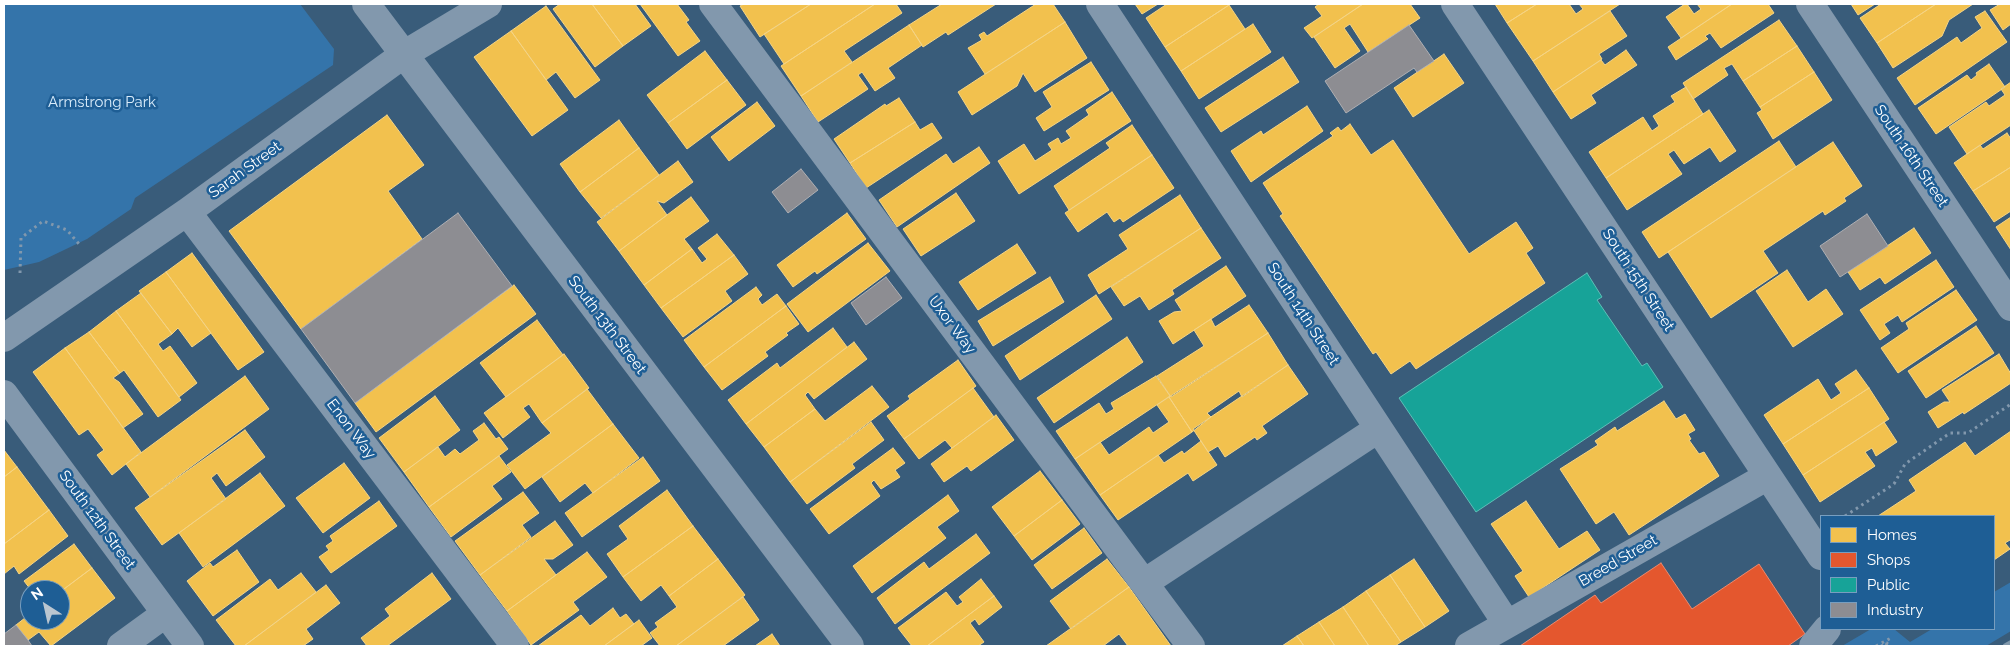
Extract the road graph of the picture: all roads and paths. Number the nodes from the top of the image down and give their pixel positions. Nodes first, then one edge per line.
1 (366, 4) edge
2 (488, 4) edge
3 (713, 4) edge
4 (1100, 4) edge
5 (1456, 4) edge
6 (1810, 4) edge
7 (403, 55) junction
8 (187, 212) junction
9 (83, 248) dead end
10 (20, 273) dead end
11 (2011, 308) edge
12 (4, 338) edge
13 (4, 394) edge
14 (2011, 404) edge
15 (1378, 429) junction
16 (1768, 476) junction
17 (1847, 515) edge
18 (1820, 554) edge
19 (1144, 584) junction
20 (165, 614) junction
21 (1507, 624) junction
22 (1826, 630) edge
23 (1891, 638) dead end
24 (121, 646) edge
25 (190, 646) edge
26 (516, 646) edge
27 (850, 646) edge
28 (1191, 646) edge
29 (1469, 646) edge
30 (1813, 646) edge
31 (1876, 646) edge
32 (1881, 646) edge
33 (1886, 646) edge

1 - 7 street, South 13th Street
2 - 7 street, Sarah Street
3 - 19 street, Uxor Way
4 - 15 street, South 14th Street
5 - 16 street, South 15th Street
6 - 11 street, South 16th Street
7 - 8 street, Sarah Street
7 - 27 street, South 13th Street
8 - 12 street, Sarah Street
8 - 26 street, Enon Way
9 - 10 path
13 - 20 street, South 12th Street
14 - 17 path
15 - 19 street
15 - 21 street, South 14th Street
16 - 18 street, South 15th Street
16 - 21 street, Breed Street
19 - 28 street, Uxor Way
20 - 24 street
20 - 25 street, South 12th Street
21 - 29 street, Breed Street
22 - 30 street
23 - 31 path
32 - 33 path

